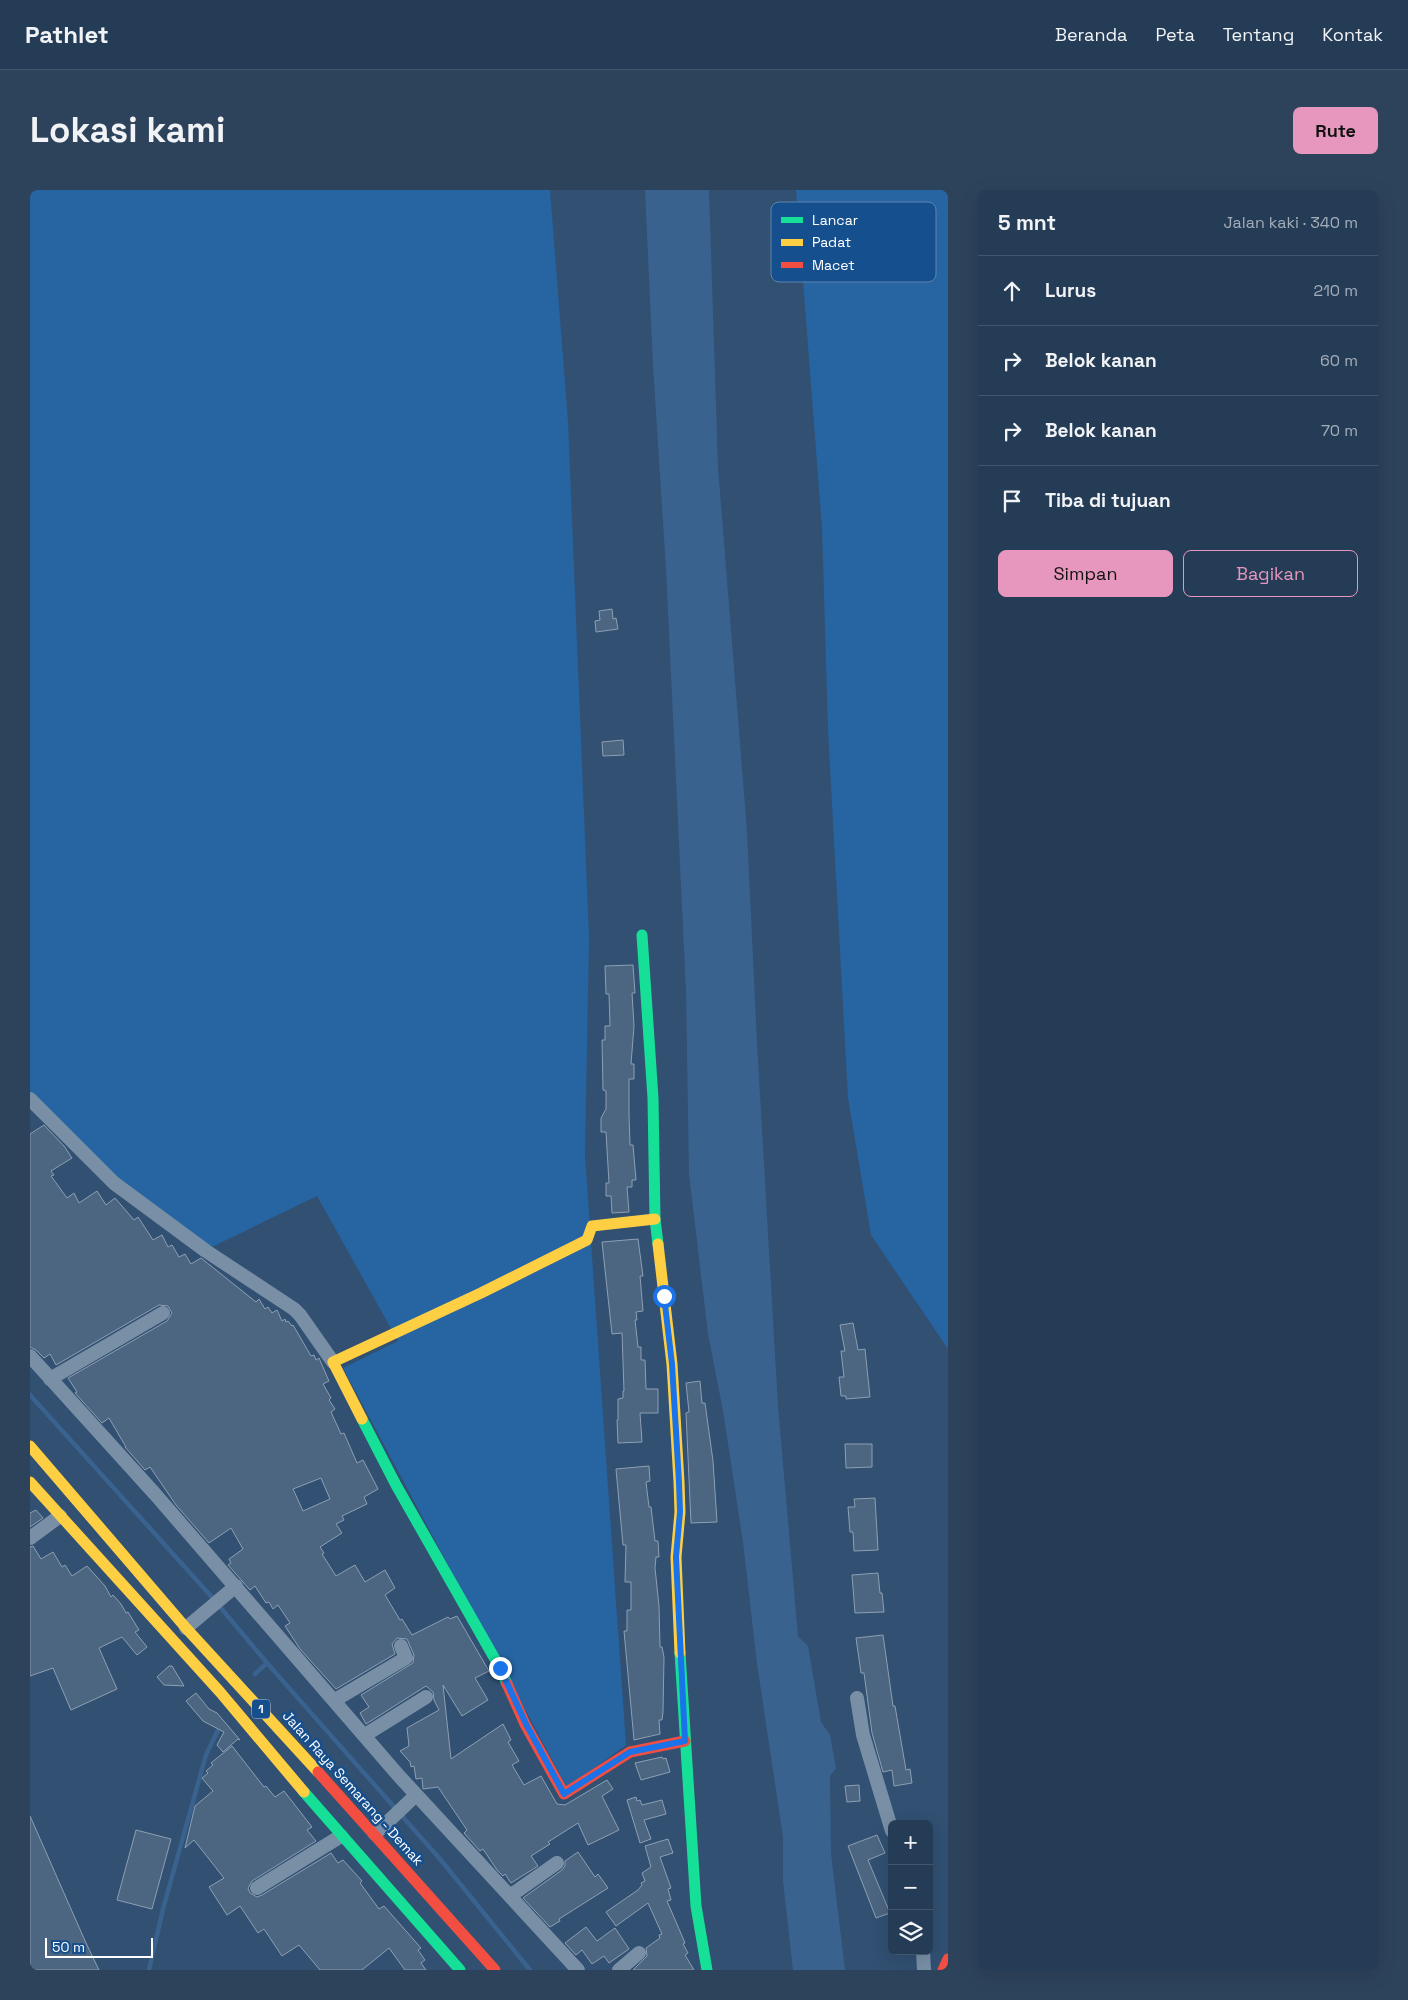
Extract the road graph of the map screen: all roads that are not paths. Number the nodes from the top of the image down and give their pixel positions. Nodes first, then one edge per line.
1 (642, 935) dead end
2 (30, 1099) edge
3 (655, 1219) junction
4 (163, 1313) dead end
5 (30, 1356) edge
6 (333, 1362) junction
7 (50, 1379) junction
8 (30, 1446) edge
9 (30, 1482) edge
10 (60, 1516) junction
11 (30, 1538) edge
12 (231, 1590) junction
13 (186, 1628) junction
14 (401, 1646) dead end
15 (426, 1697) dead end
16 (857, 1698) dead end
17 (335, 1700) junction
18 (365, 1736) junction
19 (685, 1741) junction
20 (415, 1797) junction
21 (889, 1820) edge
22 (379, 1831) junction
23 (341, 1836) junction
24 (557, 1863) dead end
25 (257, 1888) dead end
26 (510, 1896) junction
27 (639, 1953) dead end
28 (923, 1955) edge
29 (948, 1960) edge
30 (460, 1970) edge
31 (495, 1970) edge
32 (578, 1970) edge
33 (619, 1970) edge
34 (708, 1970) edge
35 (924, 1970) edge
36 (943, 1970) edge

1 - 3 main road
2 - 6 street
3 - 6 main road
3 - 19 main road
4 - 7 street
5 - 7 street
6 - 19 main road
7 - 12 street
8 - 13 main road, Jalan Raya Semarang - Demak / 1
9 - 10 main road, 1
10 - 11 street
10 - 23 main road, 1
12 - 13 street
12 - 17 street
13 - 22 main road, Jalan Raya Semarang - Demak / 1
14 - 17 street
15 - 18 street
16 - 21 street
17 - 18 street
18 - 20 street
19 - 34 main road
20 - 22 street
20 - 26 street
22 - 31 main road, Jalan Raya Semarang - Demak / 1
23 - 25 street
23 - 30 main road, 1
24 - 26 street
26 - 32 street
27 - 33 street
28 - 35 street
29 - 36 main road

